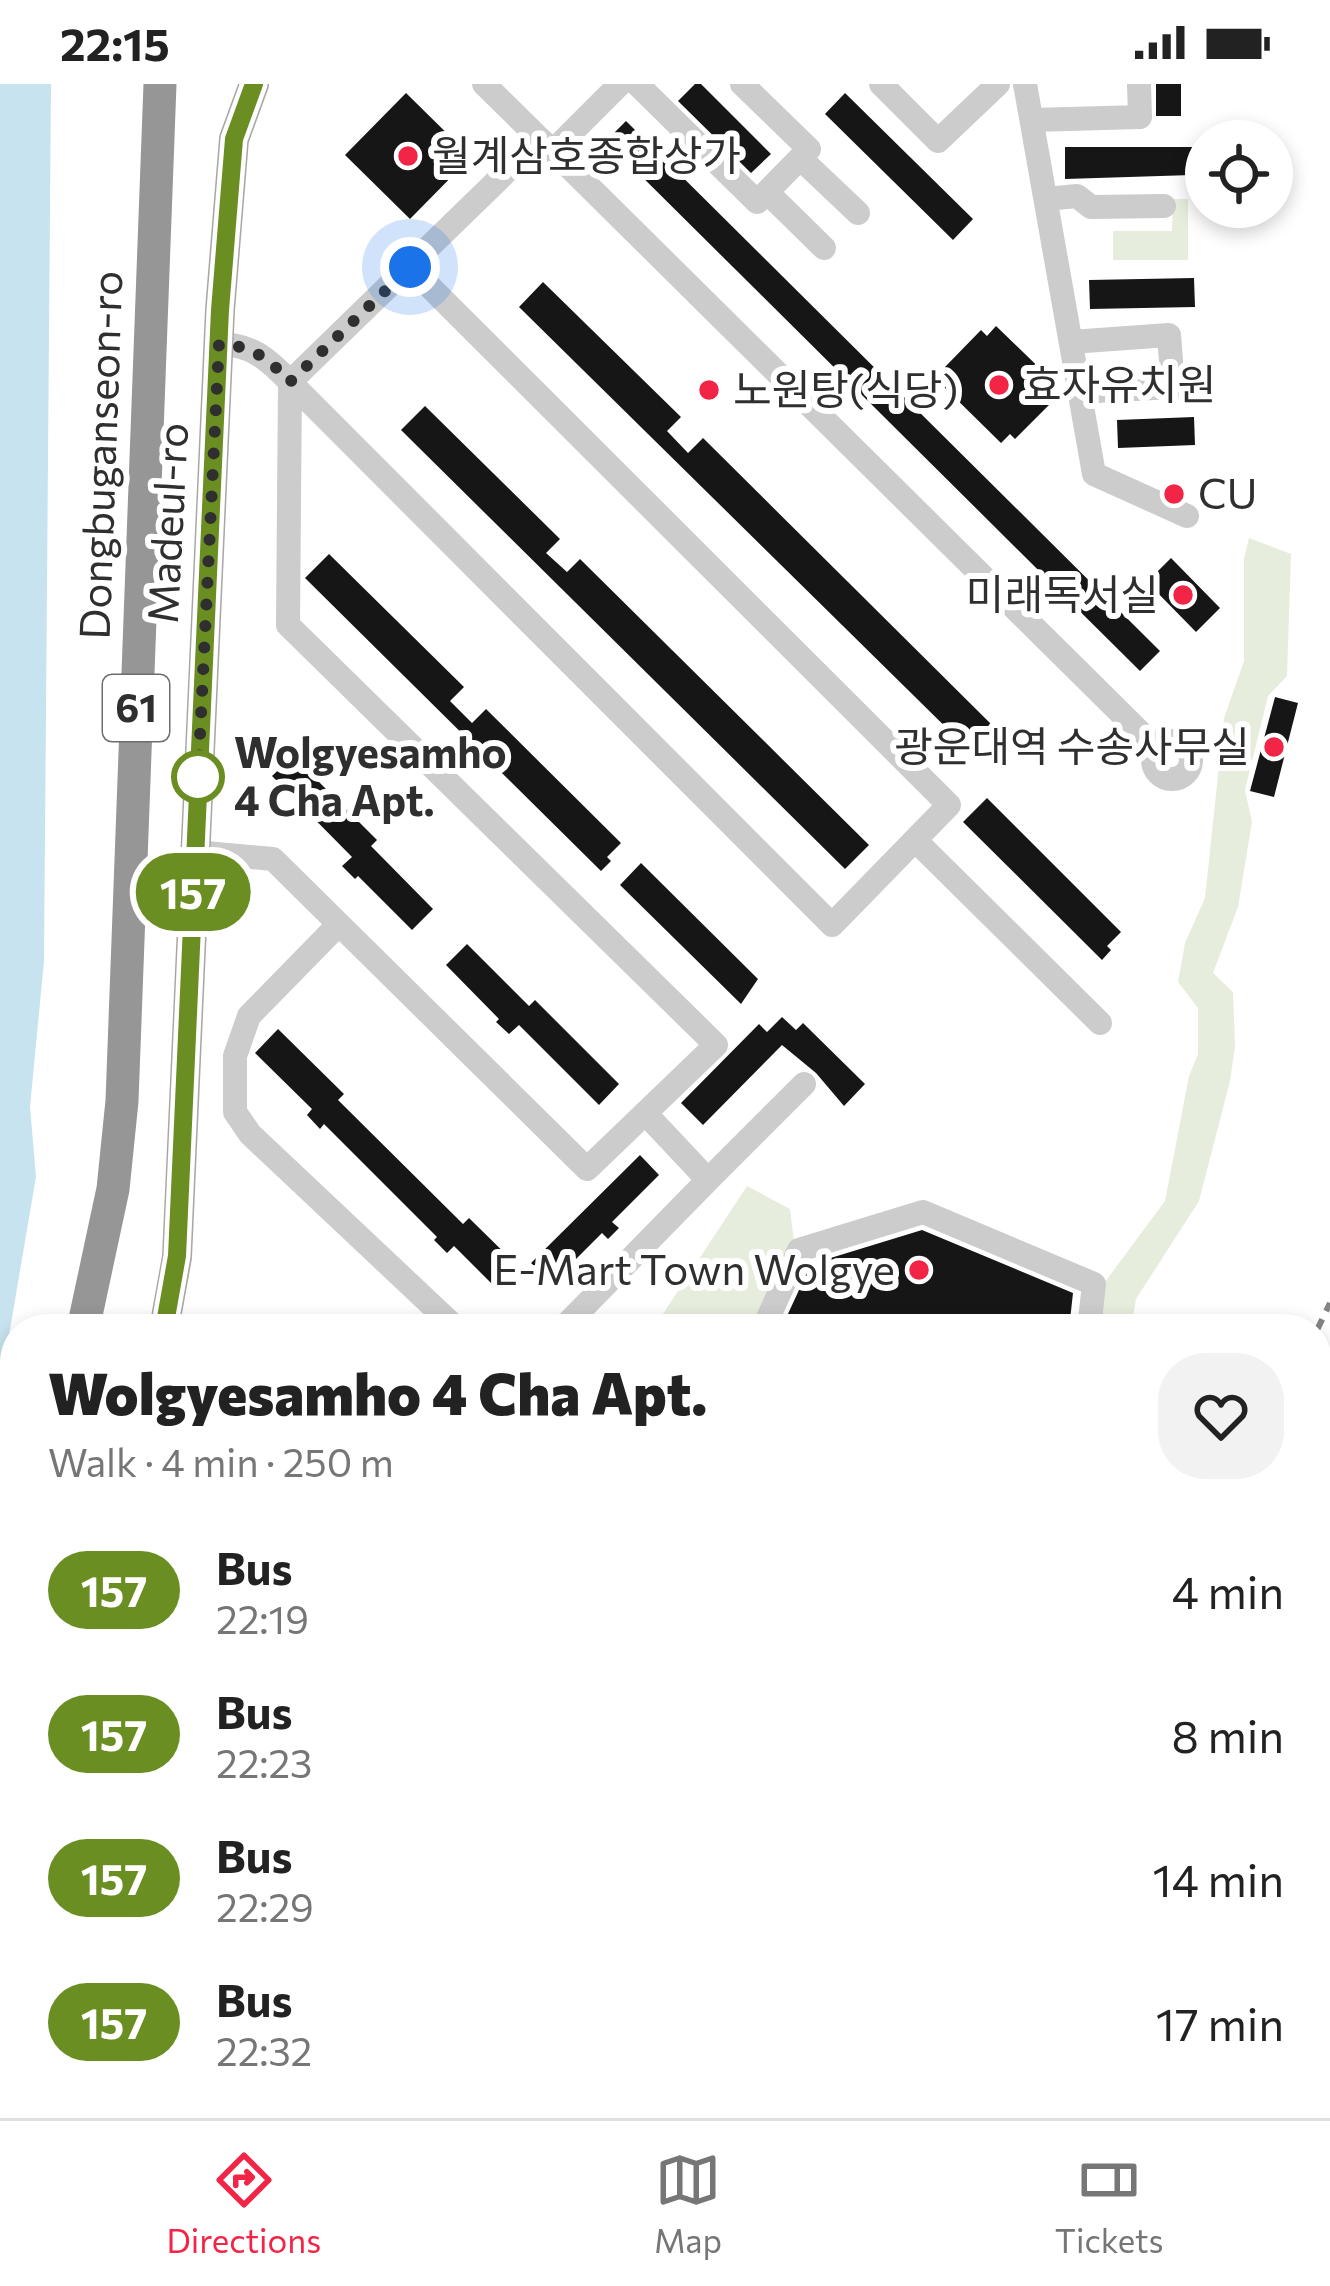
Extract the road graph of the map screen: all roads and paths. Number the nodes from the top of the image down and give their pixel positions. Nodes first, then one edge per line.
1 (160, 84) edge
2 (254, 84) edge
3 (484, 84) edge
4 (620, 84) edge
5 (638, 84) edge
6 (742, 84) edge
7 (998, 84) edge
8 (1025, 84) edge
9 (1139, 84) edge
10 (891, 87) edge
11 (1032, 120) junction
12 (546, 145) junction
13 (800, 158) junction
14 (767, 193) junction
15 (1046, 199) junction
16 (1164, 206) dead end
17 (858, 213) dead end
18 (824, 248) dead end
19 (410, 267) junction
20 (1071, 342) junction
21 (219, 344) junction
22 (290, 382) junction
23 (1079, 392) junction
24 (1187, 516) dead end
25 (1156, 748) dead end
26 (915, 840) junction
27 (195, 852) junction
28 (339, 924) junction
29 (1100, 1023) dead end
30 (804, 1084) dead end
31 (645, 1113) junction
32 (708, 1180) junction
33 (85, 1314) edge
34 (167, 1314) edge
35 (441, 1314) edge
36 (577, 1314) edge
37 (770, 1314) edge
38 (1091, 1314) edge

1 - 33 highway, Dongbuganseon-ro / 61
2 - 21 main road, Madeul-ro
3 - 12 street
4 - 12 street
5 - 14 street
6 - 13 street
7 - 10 street
8 - 11 street
9 - 11 street
11 - 15 street
12 - 19 street
12 - 25 street
13 - 14 street
13 - 17 street
14 - 18 street
15 - 16 street
15 - 20 street
19 - 22 street
19 - 26 street
20 - 23 street
20 - 23 street
21 - 22 street
21 - 27 main road, Madeul-ro
22 - 26 street
22 - 31 street
23 - 24 street
26 - 29 street
27 - 28 street
27 - 34 main road, Madeul-ro
28 - 31 street
28 - 35 street
30 - 32 street
31 - 32 street
32 - 36 street
37 - 38 street

